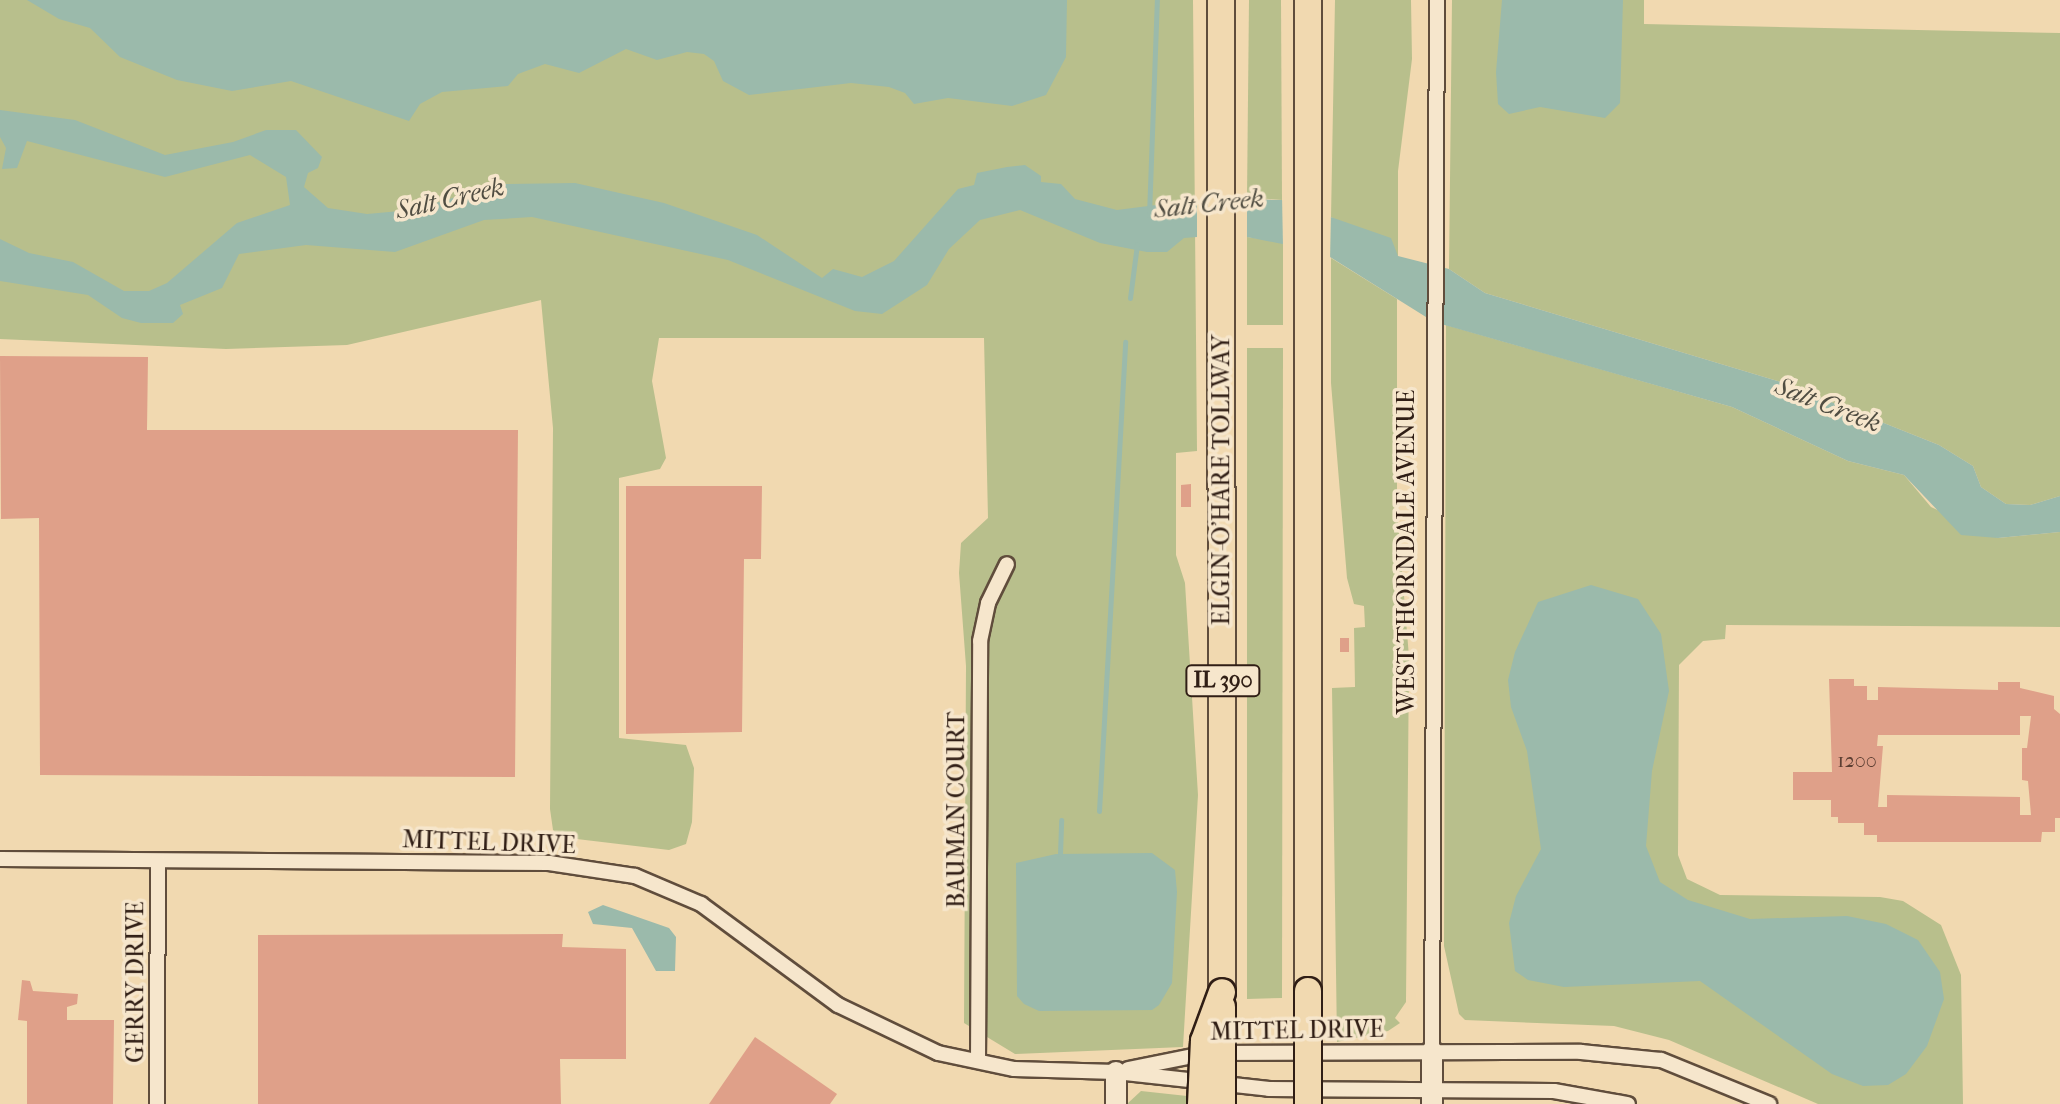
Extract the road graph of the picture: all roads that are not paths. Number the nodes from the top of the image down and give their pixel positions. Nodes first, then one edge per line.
1 (1221, 0) edge
2 (1308, 0) edge
3 (1437, 0) edge
4 (1007, 564) dead end
5 (0, 859) edge
6 (158, 861) junction
7 (1222, 992) junction
8 (1432, 1051) junction
9 (978, 1061) junction
10 (1116, 1072) junction
11 (1432, 1097) edge
12 (157, 1104) edge
13 (1116, 1104) edge
14 (1201, 1104) edge
15 (1222, 1104) edge
16 (1308, 1104) edge
17 (1628, 1104) edge
18 (1769, 1104) edge

1 - 7 highway, ELGIN-O'HARE TOLLWAY / IL 390
2 - 16 highway, bridge
3 - 8 street, WEST THORNDALE AVENUE
4 - 9 street, BAUMAN COURT
5 - 6 street, MITTEL DRIVE
6 - 9 street, MITTEL DRIVE
6 - 12 street, GERRY DRIVE
7 - 14 highway, bridge
7 - 15 highway, ELGIN-O'HARE TOLLWAY / IL 390, bridge
8 - 10 street, MITTEL DRIVE
8 - 11 main road, WEST THORNDALE AVENUE
8 - 18 street, MITTEL DRIVE
9 - 10 street, MITTEL DRIVE
10 - 11 street, MITTEL DRIVE
10 - 13 main road
11 - 17 street, MITTEL DRIVE

